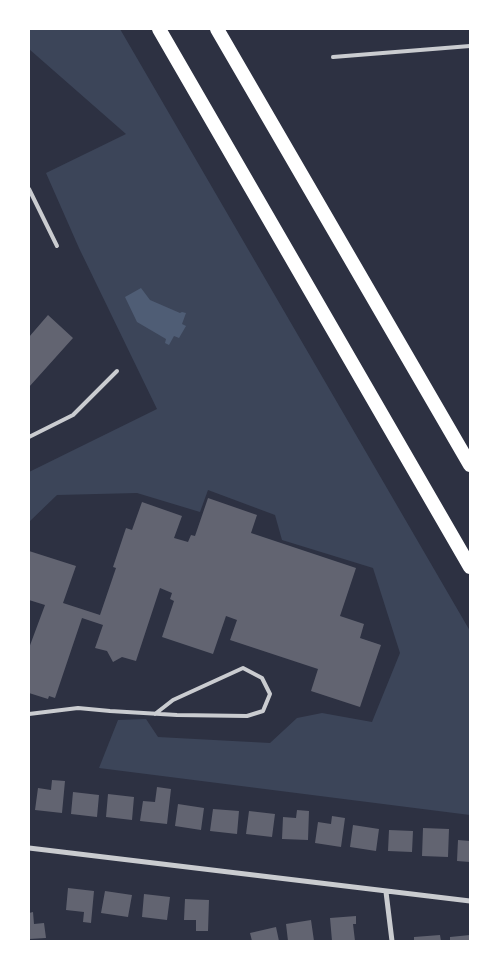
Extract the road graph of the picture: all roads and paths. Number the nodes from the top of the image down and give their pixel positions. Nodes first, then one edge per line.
1 (159, 29) edge
2 (217, 29) edge
3 (470, 46) edge
4 (333, 57) dead end
5 (29, 189) edge
6 (57, 246) dead end
7 (117, 372) dead end
8 (29, 437) edge
9 (470, 465) edge
10 (470, 567) edge
11 (29, 714) edge
12 (155, 714) junction
13 (29, 848) edge
14 (386, 892) junction
15 (470, 901) edge
16 (392, 941) edge

1 - 10 highway
2 - 9 highway
3 - 4 lane
5 - 6 lane
7 - 8 lane
11 - 12 lane
12 - 12 lane
13 - 14 street
14 - 15 street
14 - 16 street

